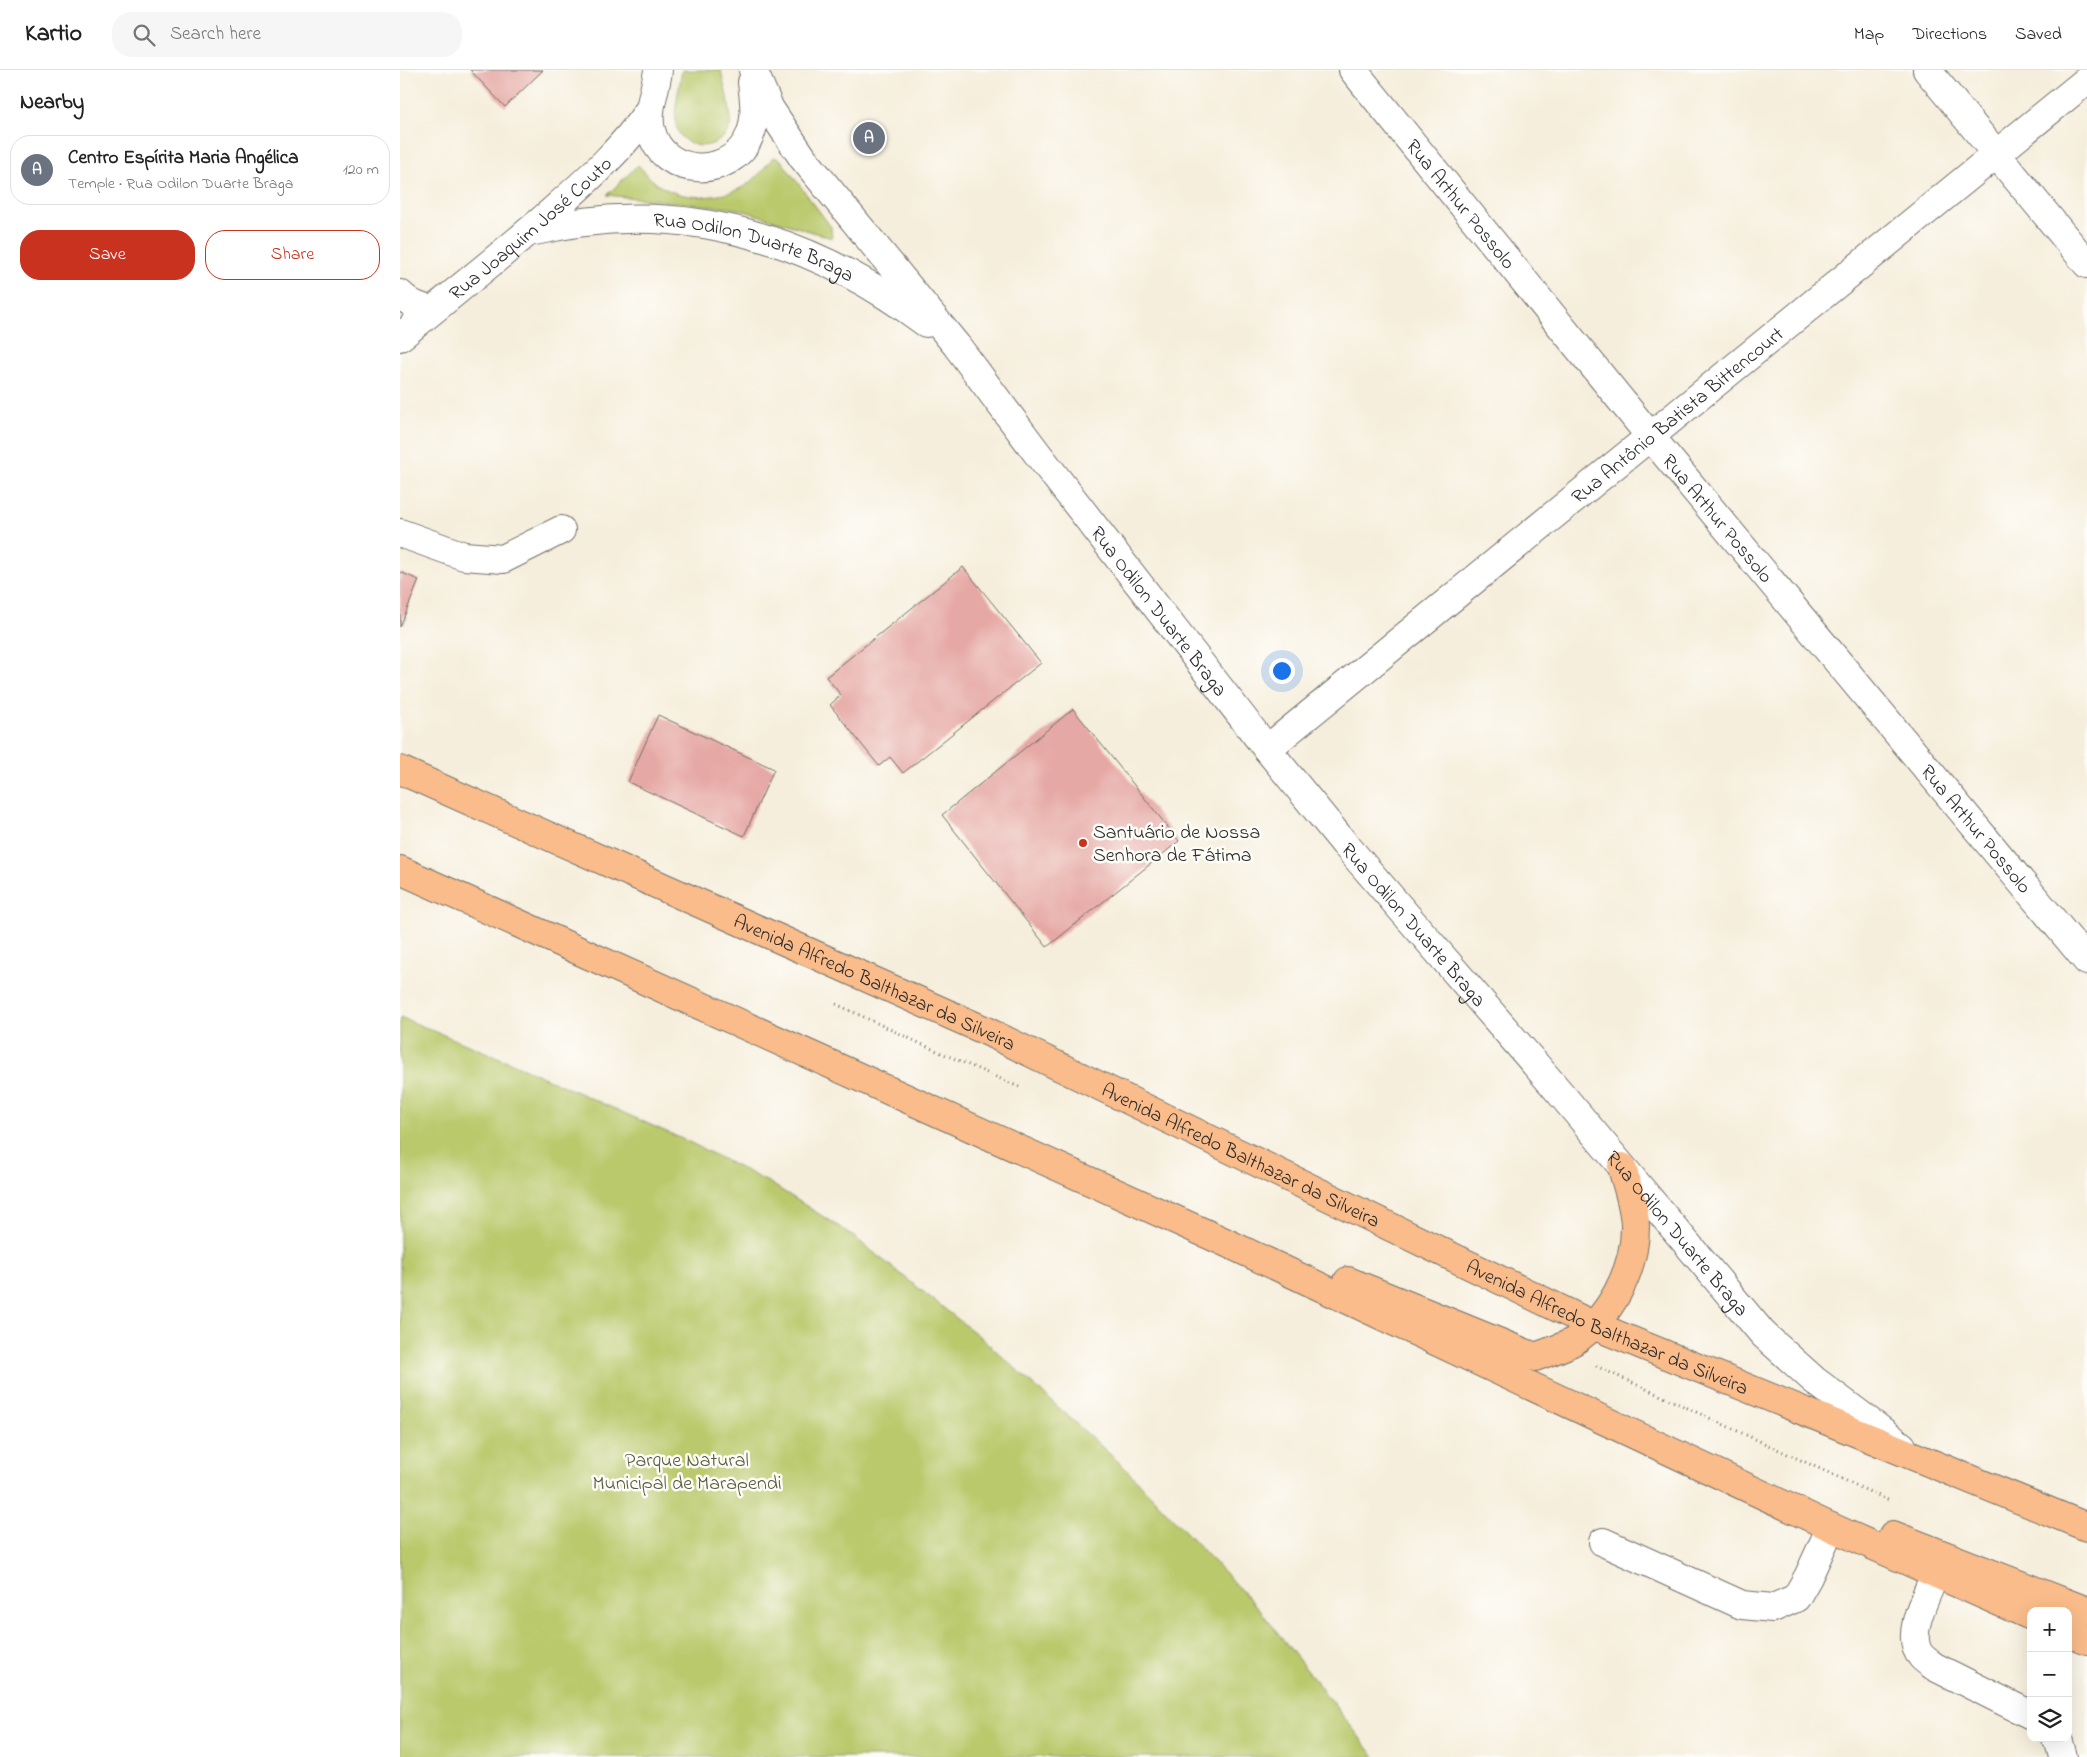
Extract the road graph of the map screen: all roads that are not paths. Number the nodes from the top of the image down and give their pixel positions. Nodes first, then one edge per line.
1 (658, 70) edge
2 (752, 70) edge
3 (1353, 70) edge
4 (1927, 70) edge
5 (2079, 78) edge
6 (650, 110) junction
7 (1996, 154) junction
8 (528, 232) junction
9 (2087, 264) edge
10 (400, 294) edge
11 (433, 310) junction
12 (400, 337) edge
13 (957, 346) junction
14 (1650, 436) junction
15 (561, 530) dead end
16 (400, 533) edge
17 (1267, 749) junction
18 (400, 770) edge
19 (400, 870) edge
20 (2087, 961) edge
21 (1622, 1167) junction
22 (1227, 1242) junction
23 (1593, 1325) junction
24 (1919, 1460) junction
25 (1771, 1499) junction
26 (1831, 1527) junction
27 (2087, 1527) edge
28 (1603, 1542) dead end
29 (1936, 1573) junction
30 (2087, 1611) edge
31 (2027, 1614) edge
32 (2072, 1634) edge
33 (2087, 1640) edge
34 (2027, 1712) edge
35 (2059, 1742) edge
36 (2063, 1757) edge

1 - 6 street
2 - 6 street
2 - 13 street, Rua Odilon Duarte Braga
3 - 14 street, Rua Arthur Possolo
4 - 7 street
5 - 7 street, Rua Antônio Batista Bittencourt
6 - 8 street, Rua Joaquim José Couto
7 - 9 street
7 - 14 street, Rua Antônio Batista Bittencourt
8 - 11 street, Rua Joaquim José Couto
8 - 13 street, Rua Odilon Duarte Braga
10 - 11 street
11 - 12 street, Rua Joaquim José Couto
13 - 17 street, Rua Odilon Duarte Braga
14 - 17 street, Rua Antônio Batista Bittencourt
14 - 20 street, Rua Arthur Possolo
15 - 16 street
17 - 21 street, Rua Odilon Duarte Braga
18 - 23 main road, Avenida Alfredo Balthazar da Silveira
19 - 22 main road
21 - 23 main road
21 - 24 street, Rua Odilon Duarte Braga
22 - 23 main road
22 - 25 main road
23 - 24 main road, Avenida Alfredo Balthazar da Silveira
24 - 27 main road, Avenida Alfredo Balthazar da Silveira
25 - 26 main road
25 - 30 main road
26 - 28 street
26 - 29 main road
29 - 31 main road
29 - 34 street
32 - 33 main road
35 - 36 street

